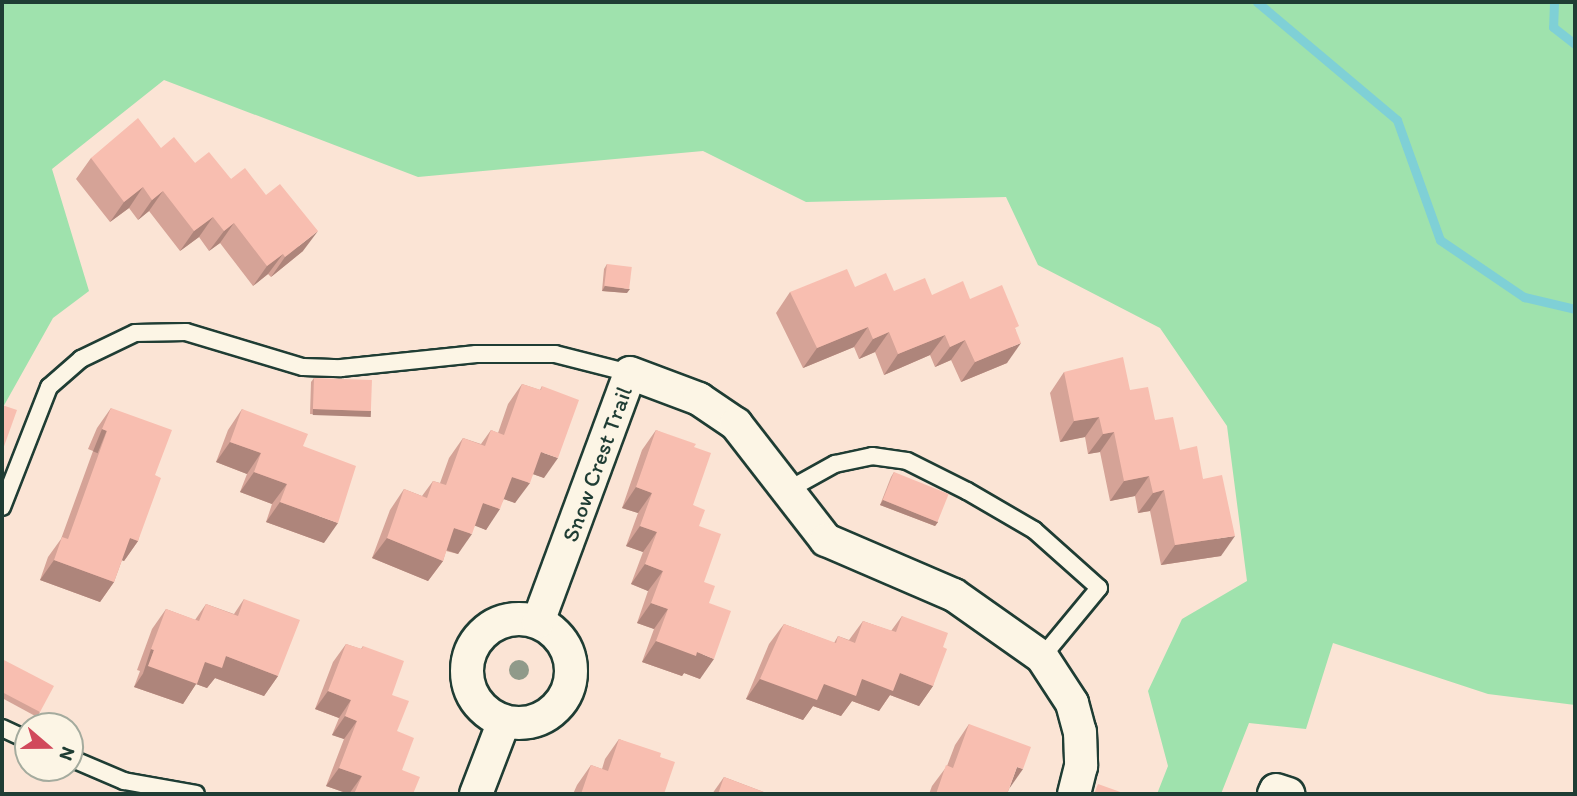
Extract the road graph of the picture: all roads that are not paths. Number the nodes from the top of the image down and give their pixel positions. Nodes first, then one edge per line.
1 (630, 373) junction
2 (788, 491) junction
3 (2, 507) edge
4 (538, 622) junction
5 (1042, 657) junction
6 (504, 721) junction
7 (84, 764) edge
8 (196, 794) edge
9 (476, 794) edge
10 (1074, 794) edge
11 (1274, 794) edge
12 (1288, 794) edge

1 - 2 street, Snow Crest Trail
1 - 3 lane
1 - 4 street, Snow Crest Trail
2 - 5 street, Snow Crest Trail
2 - 5 lane
4 - 6 street
4 - 6 street
5 - 10 street, Snow Crest Trail
6 - 9 street
7 - 8 lane
11 - 12 street

